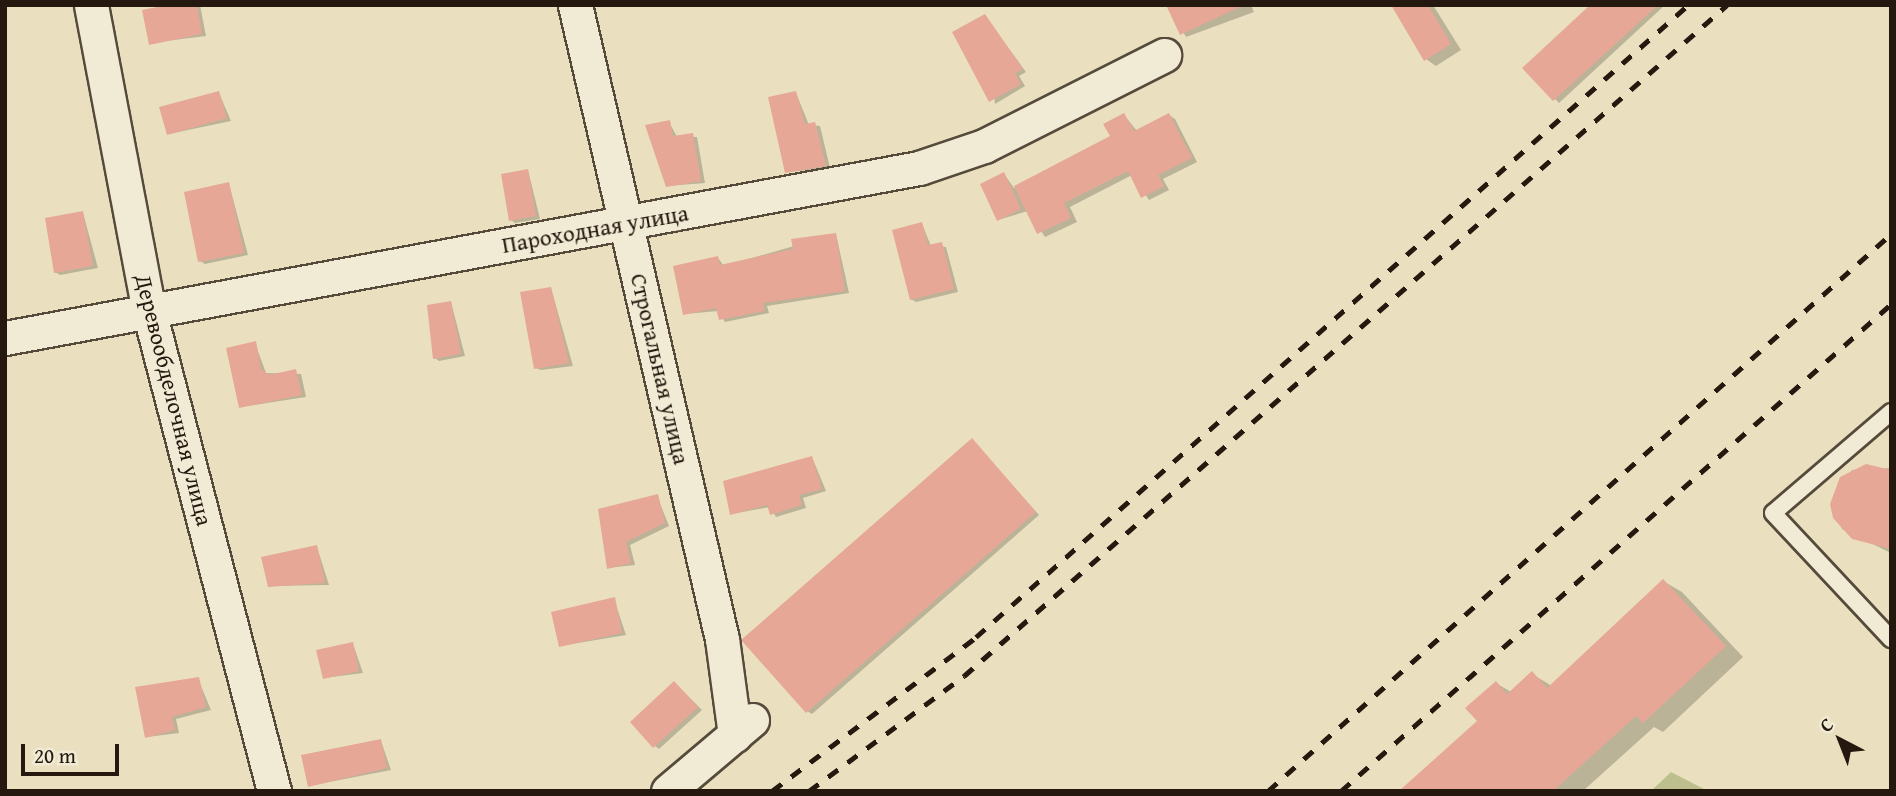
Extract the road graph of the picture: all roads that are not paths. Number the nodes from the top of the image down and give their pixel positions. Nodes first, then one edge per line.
1 (91, 5) edge
2 (575, 5) edge
3 (1164, 55) dead end
4 (626, 223) junction
5 (149, 311) junction
6 (5, 338) edge
7 (1891, 412) edge
8 (1891, 639) edge
9 (274, 791) edge
10 (668, 791) edge

1 - 5 street, Деревообделочная улица
2 - 4 street, Строгальная улица
3 - 4 street, Пароходная улица
4 - 5 street, Пароходная улица
4 - 10 street, Строгальная улица
5 - 6 street, Пароходная улица
5 - 9 street, Деревообделочная улица
7 - 8 lane

